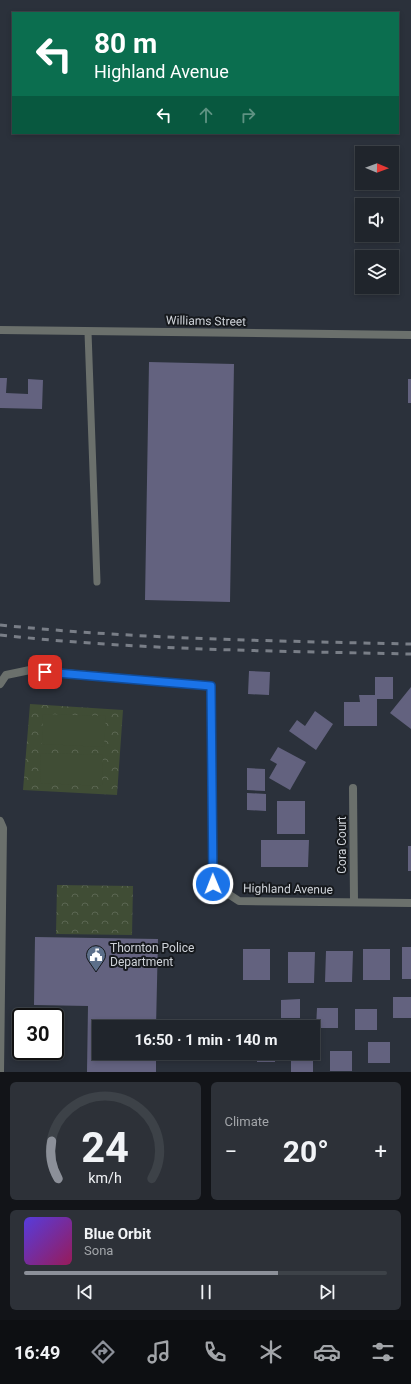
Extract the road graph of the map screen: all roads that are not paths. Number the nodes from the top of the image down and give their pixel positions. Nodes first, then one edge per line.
1 (0, 330) edge
2 (88, 332) junction
3 (411, 335) edge
4 (97, 582) dead end
5 (0, 684) edge
6 (353, 788) dead end
7 (0, 821) edge
8 (354, 902) junction
9 (411, 903) edge
10 (0, 1072) edge

1 - 2 street, Williams Street
2 - 3 street, Williams Street
2 - 4 lane
5 - 8 street, Highland Avenue
6 - 8 street, Cora Court
7 - 10 street
8 - 9 street, Highland Avenue

